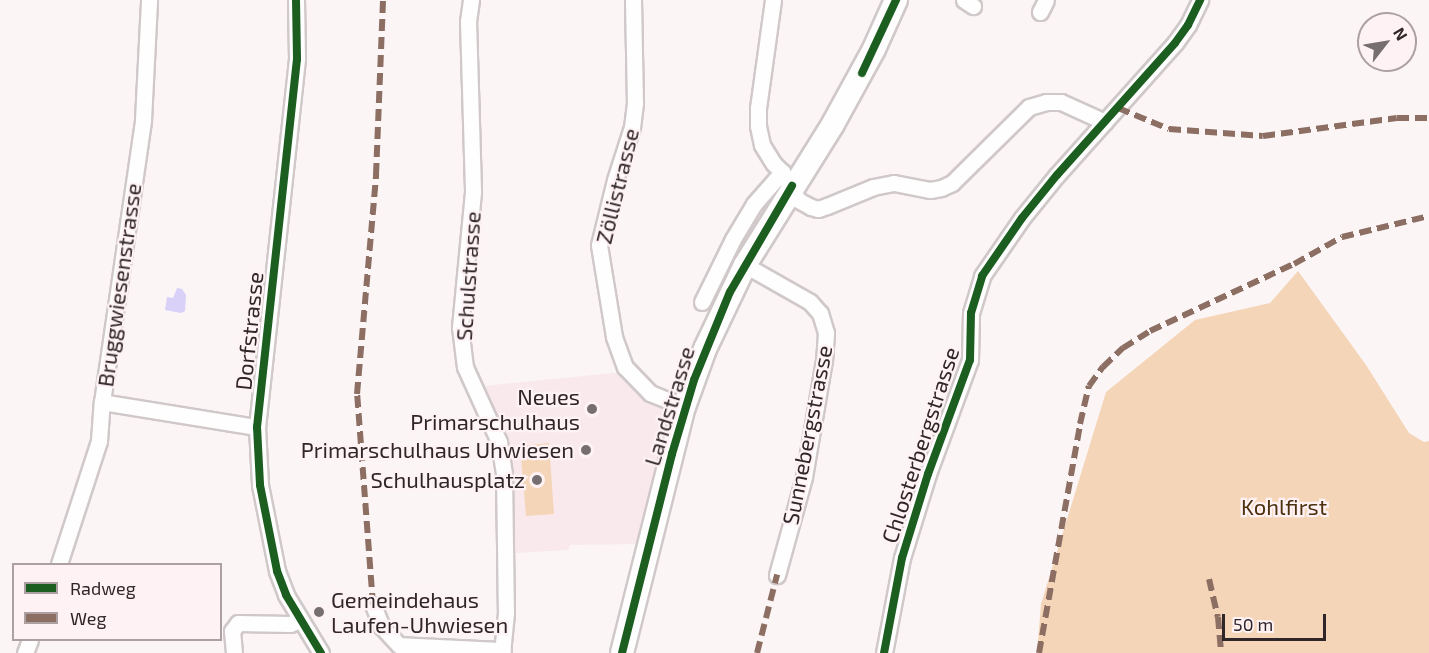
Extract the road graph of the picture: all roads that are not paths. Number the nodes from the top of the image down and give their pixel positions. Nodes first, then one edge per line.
1 (149, 0) edge
2 (296, 0) edge
3 (471, 0) edge
4 (483, 0) edge
5 (633, 0) edge
6 (773, 0) edge
7 (896, 0) edge
8 (1200, 0) edge
9 (468, 21) junction
10 (1105, 122) junction
11 (787, 179) junction
12 (745, 265) junction
13 (702, 302) dead end
14 (102, 402) junction
15 (684, 407) junction
16 (257, 427) junction
17 (59, 563) edge
18 (777, 575) dead end
19 (374, 605) dead end
20 (300, 620) junction
21 (502, 651) edge
22 (234, 653) edge
23 (321, 653) edge
24 (622, 653) edge
25 (884, 653) edge

1 - 14 street, Bruggwiesenstrasse
2 - 16 street, Dorfstrasse
3 - 9 street, Schulstrasse
4 - 9 street
5 - 15 street, Zöllistrasse
6 - 11 street
7 - 11 main road, Landstrasse
8 - 10 street, Chlosterbergstrasse
9 - 21 street, Schulstrasse
10 - 11 street
10 - 25 street, Chlosterbergstrasse
11 - 12 main road, Landstrasse
11 - 13 street
12 - 15 main road, Landstrasse
12 - 18 street, Sunnebergstrasse
14 - 16 street
14 - 17 street, Bruggwiesenstrasse
15 - 24 main road, Landstrasse
16 - 20 street, Dorfstrasse
19 - 21 street
20 - 22 street
20 - 23 street, Dorfstrasse

